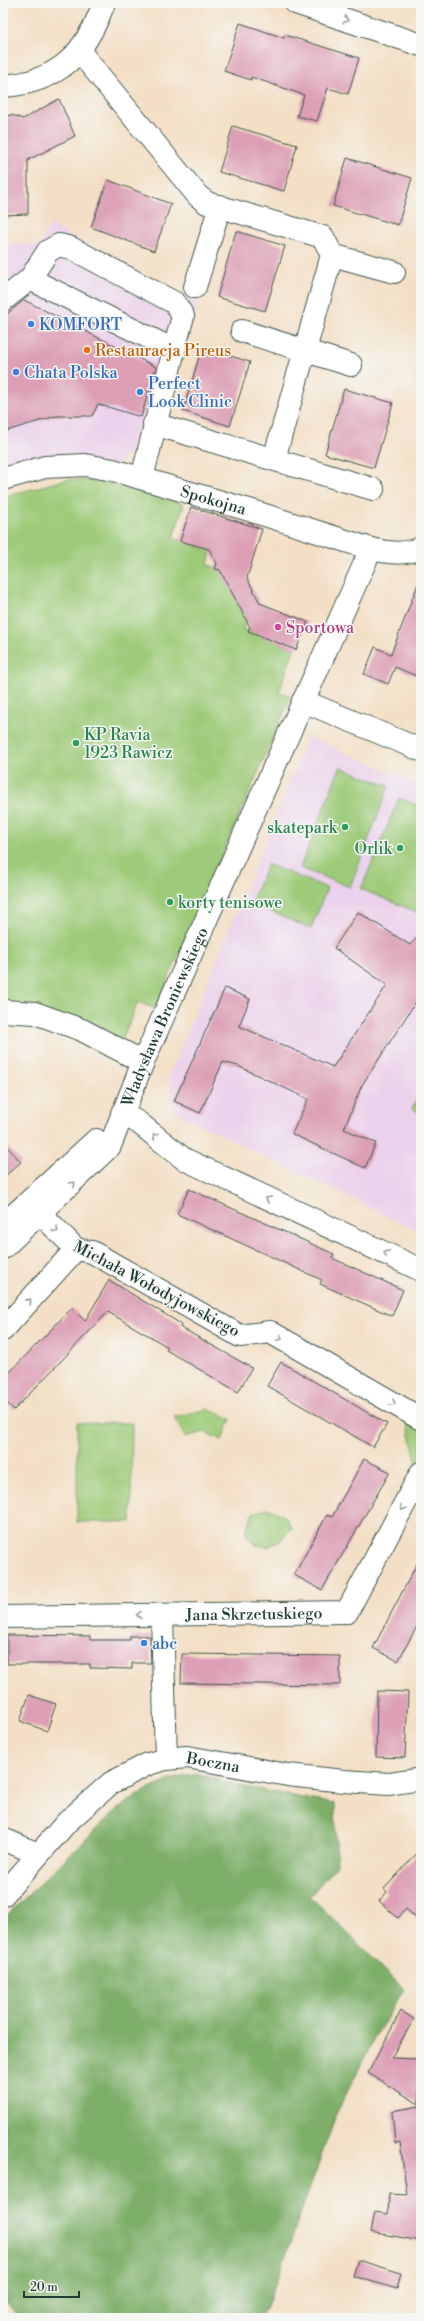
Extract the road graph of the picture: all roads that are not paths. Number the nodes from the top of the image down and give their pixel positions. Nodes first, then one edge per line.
1 (104, 3) edge
2 (296, 3) edge
3 (421, 45) edge
4 (80, 52) junction
5 (3, 86) edge
6 (220, 206) junction
7 (332, 255) junction
8 (394, 272) dead end
9 (30, 279) junction
10 (195, 287) dead end
11 (3, 300) edge
12 (242, 331) dead end
13 (174, 350) junction
14 (305, 351) junction
15 (351, 365) dead end
16 (154, 424) junction
17 (274, 459) junction
18 (142, 478) junction
19 (3, 479) edge
20 (374, 489) dead end
21 (421, 548) edge
22 (371, 549) junction
23 (303, 701) junction
24 (421, 750) edge
25 (3, 1011) edge
26 (143, 1062) junction
27 (122, 1113) junction
28 (35, 1208) junction
29 (3, 1225) edge
30 (3, 1248) edge
31 (76, 1249) junction
32 (421, 1270) edge
33 (3, 1330) edge
34 (421, 1419) edge
35 (421, 1473) edge
36 (162, 1615) junction
37 (3, 1617) edge
38 (166, 1759) junction
39 (421, 1779) edge
40 (3, 1839) edge
41 (38, 1854) junction
42 (3, 1895) edge

1 - 4 street
2 -> 3 street
4 - 5 street
4 - 6 street
6 - 7 street
6 - 10 street
7 - 8 street
7 - 14 street
9 - 11 street
9 - 13 street
9 - 13 street
12 - 14 street
13 - 16 street
14 - 15 street
14 - 17 street
16 - 17 street
16 - 18 street
17 - 20 street
18 - 19 street, Spokojna
18 - 22 street, Spokojna
21 - 22 street, Spokojna
22 - 23 street, Władysława Broniewskiego
23 - 24 street
23 - 26 street, Władysława Broniewskiego
25 - 26 street
26 - 27 street, Władysława Broniewskiego
27 - 28 street, Władysława Broniewskiego
32 -> 27 street
28 - 29 street, Władysława Broniewskiego
28 - 30 street, Władysława Broniewskiego
28 -> 31 street, Michała Wołodyjowskiego
33 -> 31 street
31 -> 34 street, Michała Wołodyjowskiego
35 -> 36 street, Jana Skrzetuskiego
36 -> 37 street, Jana Skrzetuskiego
36 - 38 street
38 - 39 street, Boczna
38 - 41 street, Boczna
40 - 41 street
41 - 42 street, Boczna

